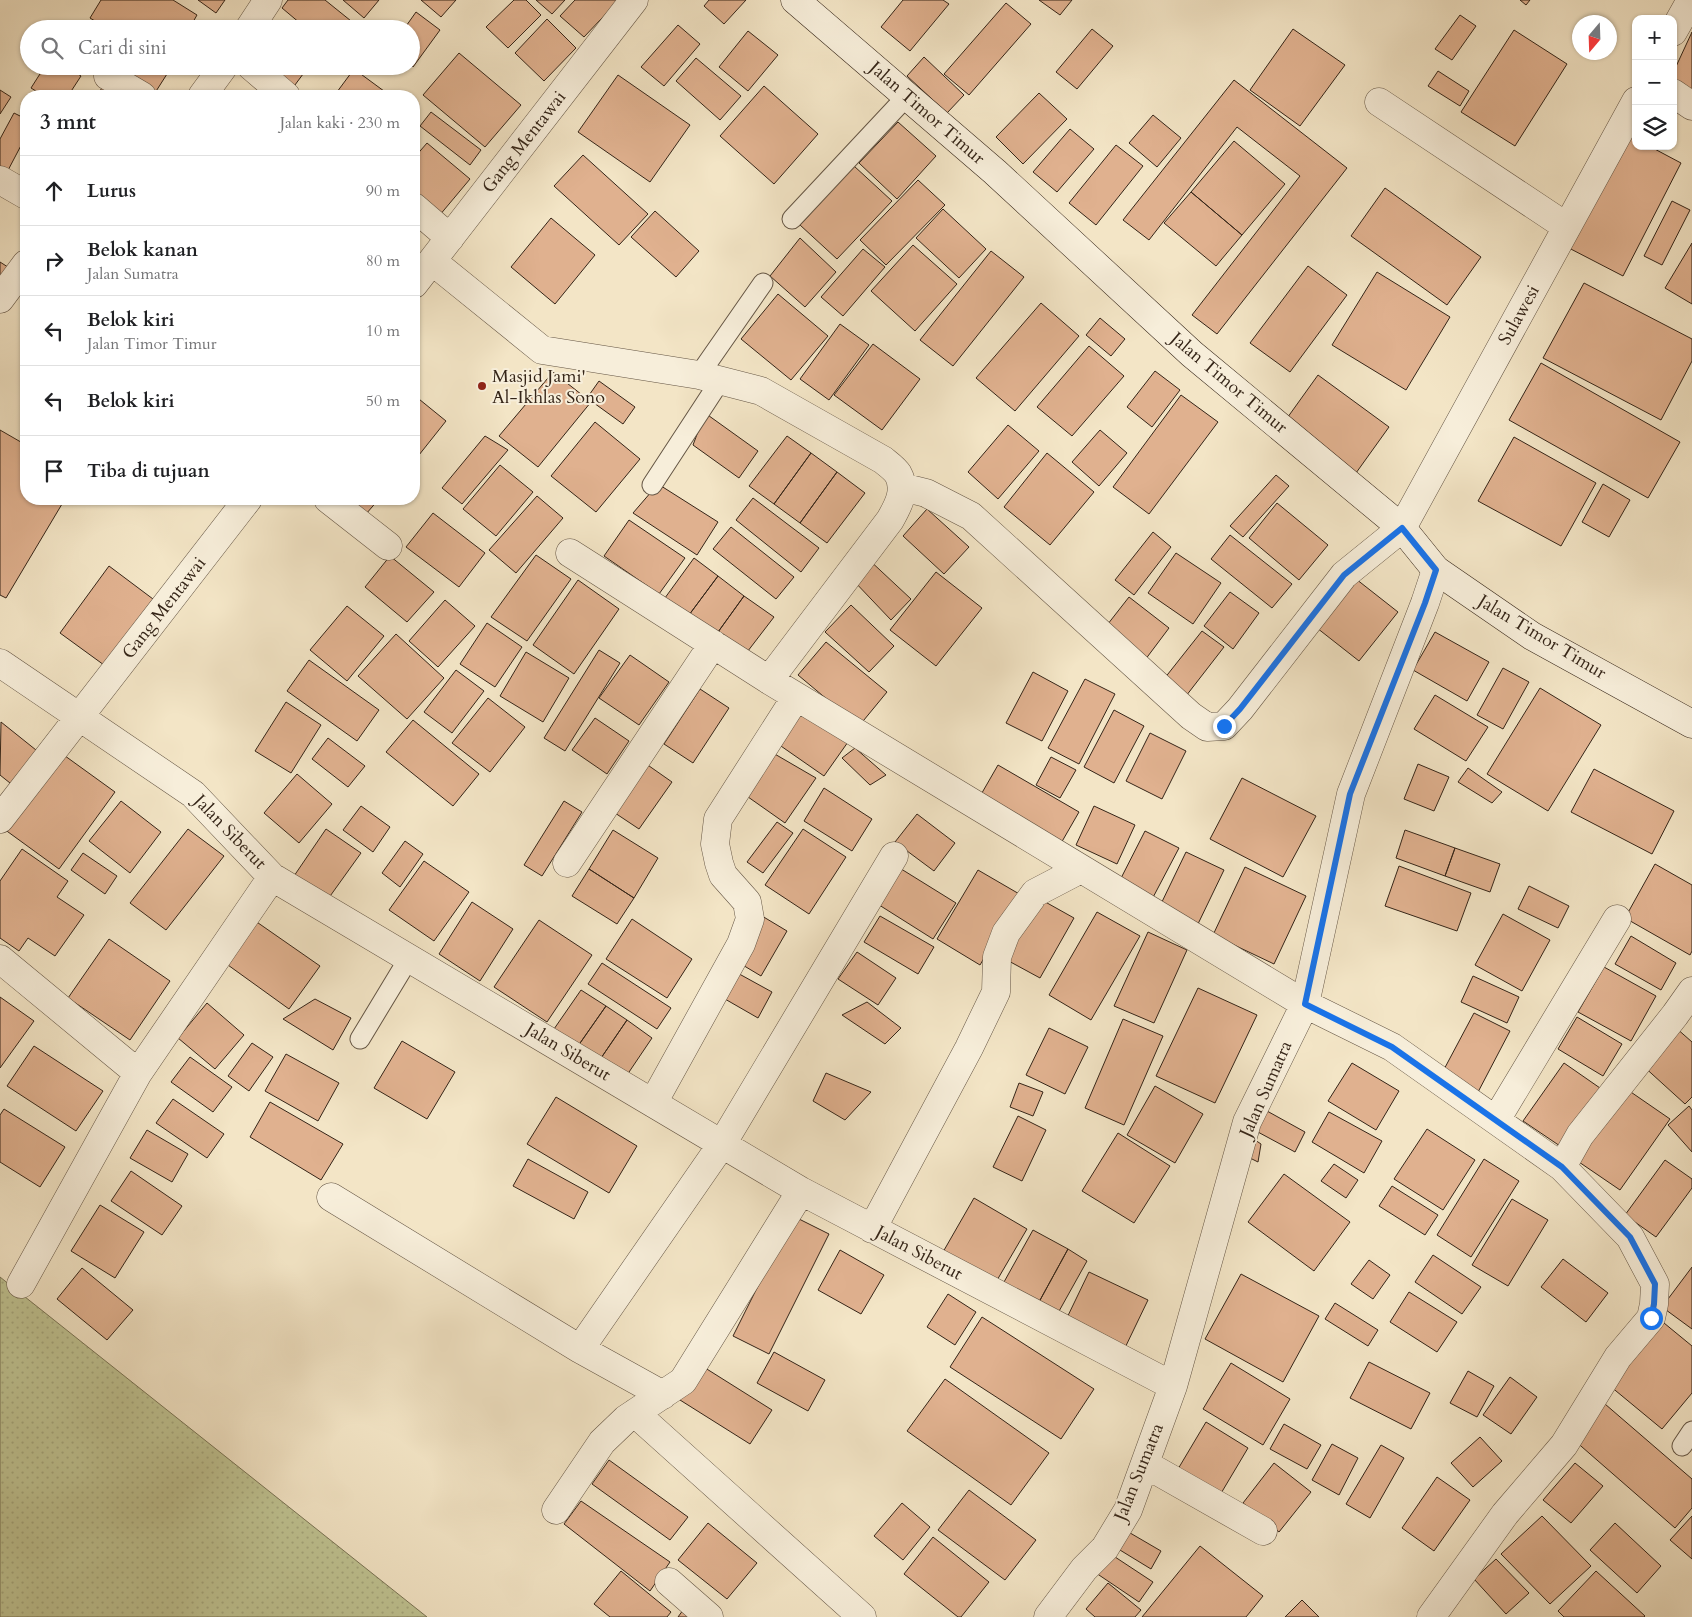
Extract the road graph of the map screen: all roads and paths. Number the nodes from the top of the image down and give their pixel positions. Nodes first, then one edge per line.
1 (268, 0) edge
2 (634, 0) edge
3 (795, 0) edge
4 (1691, 0) edge
5 (255, 20) edge
6 (1677, 25) edge
7 (217, 75) edge
8 (262, 75) edge
9 (108, 76) dead end
10 (132, 90) edge
11 (206, 90) edge
12 (279, 90) edge
13 (907, 96) junction
14 (1677, 96) edge
15 (1379, 102) dead end
16 (1634, 105) edge
17 (1692, 106) edge
18 (0, 180) edge
19 (20, 192) edge
20 (420, 212) edge
21 (792, 219) dead end
22 (1567, 227) junction
23 (450, 238) junction
24 (432, 260) junction
25 (20, 272) edge
26 (420, 276) edge
27 (763, 284) dead end
28 (0, 299) edge
29 (710, 378) junction
30 (652, 485) dead end
31 (902, 487) junction
32 (243, 505) edge
33 (336, 505) edge
34 (1402, 528) junction
35 (388, 546) dead end
36 (570, 553) dead end
37 (1436, 570) junction
38 (713, 644) junction
39 (0, 663) edge
40 (769, 680) junction
41 (796, 697) junction
42 (80, 717) junction
43 (1692, 724) edge
44 (0, 819) edge
45 (894, 856) dead end
46 (567, 863) dead end
47 (1081, 869) junction
48 (272, 876) junction
49 (1617, 918) dead end
50 (409, 958) junction
51 (0, 959) edge
52 (1692, 991) edge
53 (1305, 1004) junction
54 (360, 1039) dead end
55 (138, 1073) junction
56 (653, 1103) junction
57 (1496, 1120) junction
58 (722, 1144) junction
59 (1562, 1167) junction
60 (801, 1191) junction
61 (331, 1197) dead end
62 (872, 1229) junction
63 (21, 1284) dead end
64 (580, 1349) junction
65 (1173, 1386) junction
66 (663, 1395) junction
67 (635, 1413) junction
68 (1145, 1464) junction
69 (556, 1510) dead end
70 (1263, 1531) dead end
71 (668, 1582) dead end
72 (709, 1617) edge
73 (862, 1617) edge
74 (1048, 1617) edge
75 (1431, 1617) edge

1 - 5 street
2 - 23 street, Gang Mentawai
3 - 13 street, Jalan Timor Timur
4 - 6 street
7 - 11 street
8 - 12 street
9 - 10 street
13 - 21 lane
13 - 34 street, Jalan Timor Timur
14 - 17 street
15 - 22 street
16 - 22 street, Sulawesi
18 - 19 street
20 - 23 street
22 - 34 street, Sulawesi
23 - 24 street, Gang Mentawai
24 - 26 street, Gang Mentawai
24 - 29 street
25 - 28 street
27 - 29 lane
29 - 30 lane
29 - 31 street
31 - 34 street
31 - 40 street
32 - 42 street, Gang Mentawai
33 - 35 street
34 - 37 street, Jalan Timor Timur
36 - 38 street
37 - 43 street, Jalan Timor Timur
37 - 53 street, Jalan Sumatra
38 - 40 street
38 - 46 street
39 - 42 street, Jalan Siberut
40 - 41 street
41 - 47 street
41 - 56 street
42 - 44 street, Gang Mentawai
42 - 48 street, Jalan Siberut
45 - 58 street
47 - 53 street
47 - 62 street
48 - 50 street, Jalan Siberut
48 - 55 street
49 - 57 street
50 - 54 lane
50 - 56 street, Jalan Siberut
51 - 55 street
52 - 59 street
53 - 57 street
53 - 65 street, Jalan Sumatra
55 - 63 street
56 - 58 street, Jalan Siberut
57 - 59 street
58 - 60 street, Jalan Siberut
58 - 64 street
59 - 75 street
60 - 62 street, Jalan Siberut
60 - 66 street
61 - 64 street
62 - 65 street, Jalan Siberut
64 - 66 street
65 - 68 street, Jalan Sumatra
66 - 67 street
67 - 69 street
67 - 73 street
68 - 70 street
68 - 74 street, Jalan Sumatra
71 - 72 street

